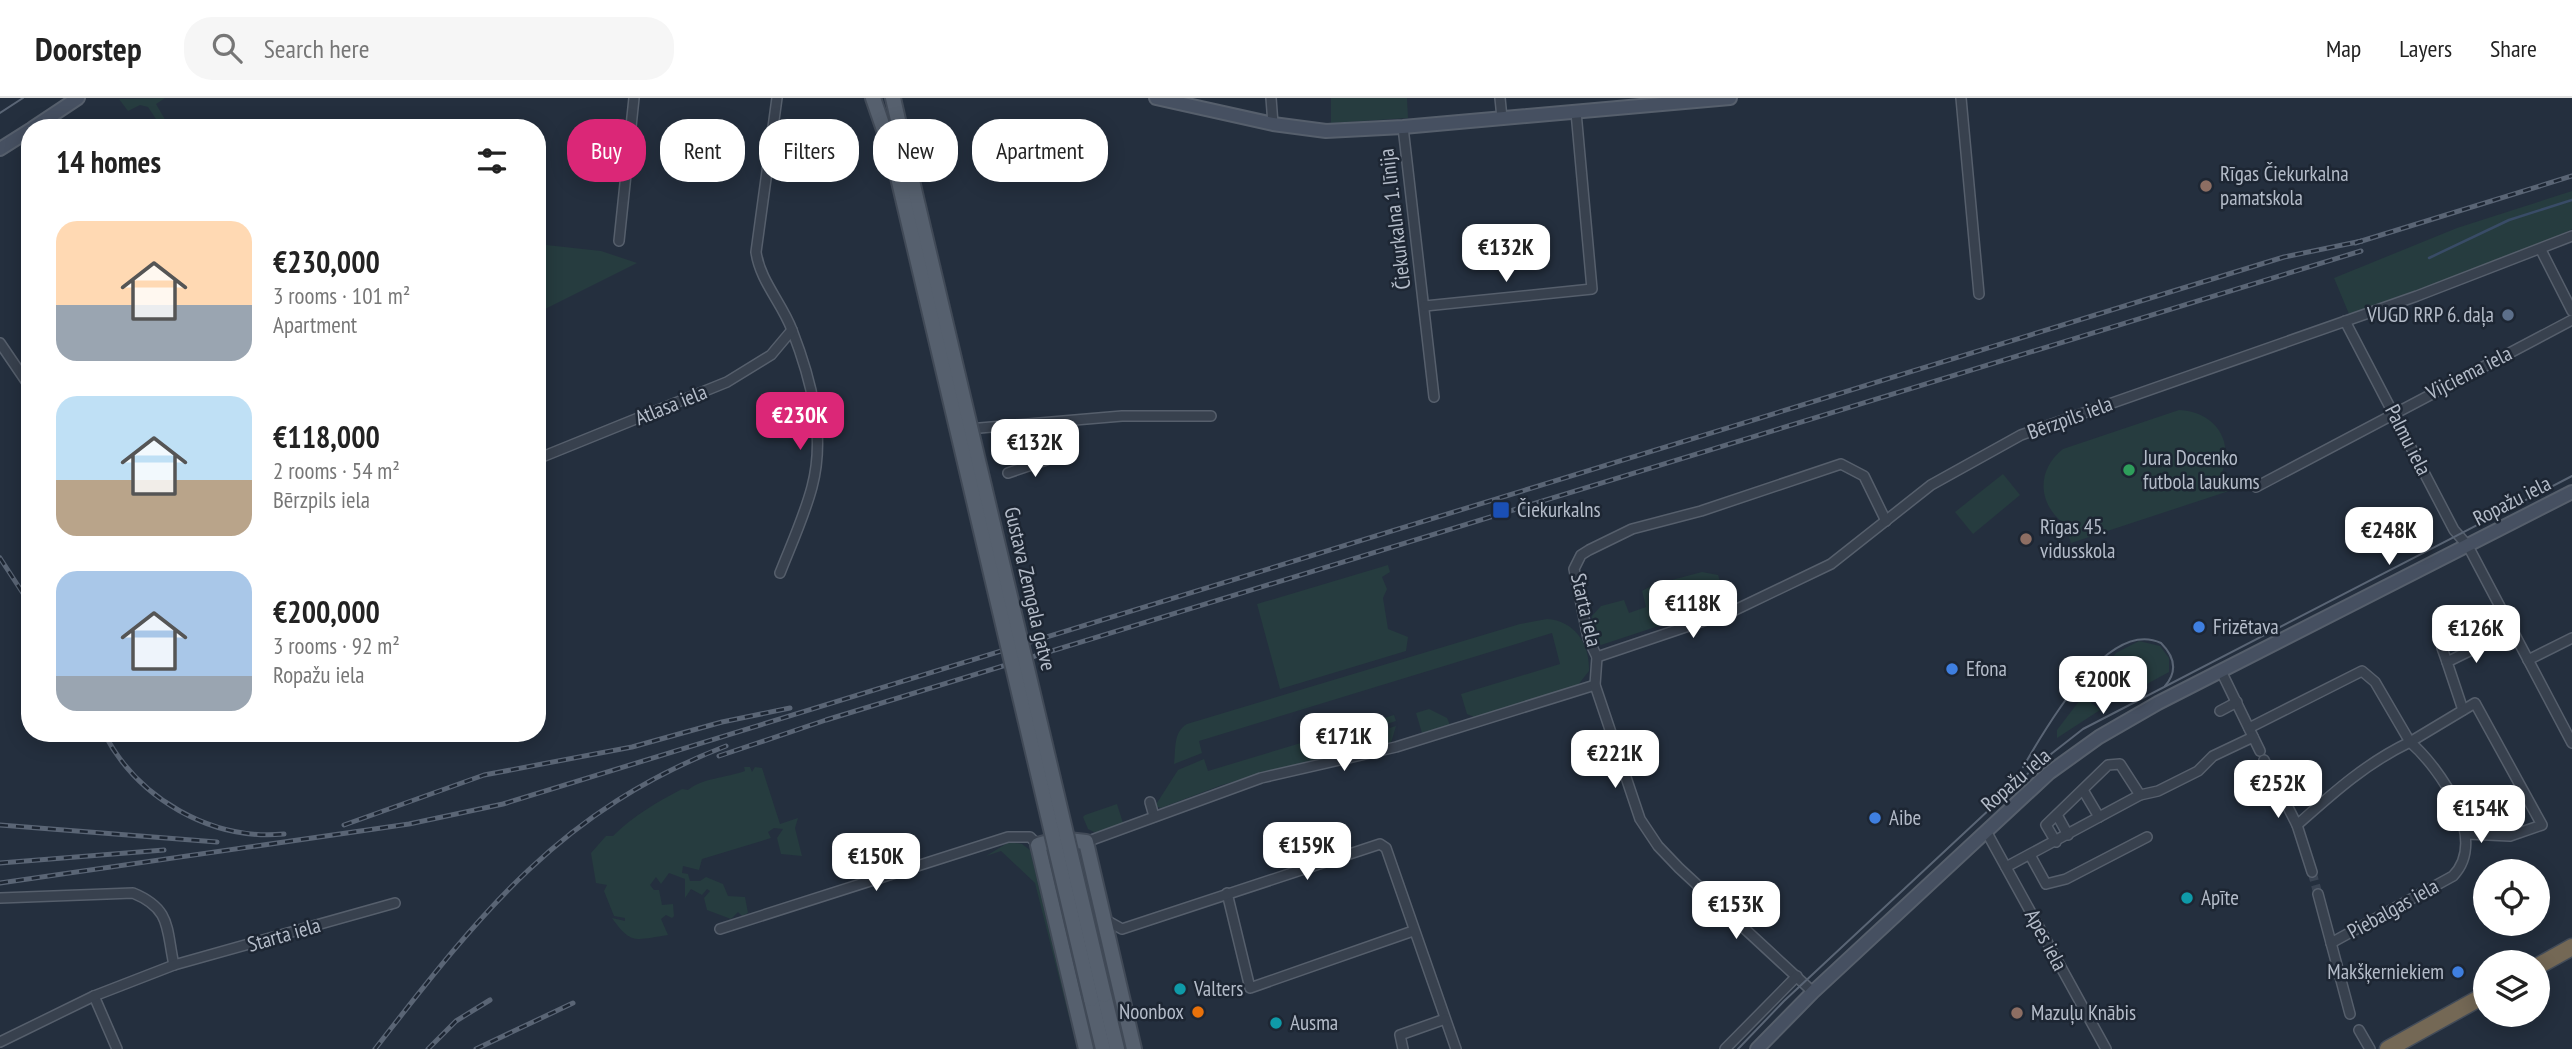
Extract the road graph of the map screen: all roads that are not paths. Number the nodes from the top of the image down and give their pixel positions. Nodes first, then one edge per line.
1 (78, 98) edge
2 (635, 98) edge
3 (777, 98) edge
4 (873, 98) edge
5 (880, 98) edge
6 (896, 98) edge
7 (1156, 98) edge
8 (1271, 98) edge
9 (1500, 98) edge
10 (1730, 98) edge
11 (1961, 98) edge
12 (1576, 112) junction
13 (1502, 118) junction
14 (46, 119) edge
15 (883, 119) edge
16 (887, 119) edge
17 (897, 119) edge
18 (1273, 124) junction
19 (1404, 127) junction
20 (21, 135) edge
21 (0, 149) edge
22 (906, 182) edge
23 (2572, 236) edge
24 (619, 241) dead end
25 (2541, 250) junction
26 (1979, 295) dead end
27 (1425, 306) junction
28 (2572, 311) edge
29 (2572, 320) edge
30 (2345, 321) junction
31 (792, 330) junction
32 (0, 343) edge
33 (21, 374) edge
34 (1434, 397) dead end
35 (2394, 412) junction
36 (1211, 416) dead end
37 (953, 433) dead end
38 (546, 455) edge
39 (1052, 458) dead end
40 (1008, 473) dead end
41 (2256, 487) dead end
42 (2572, 492) edge
43 (1886, 522) junction
44 (2468, 546) junction
45 (779, 573) dead end
46 (2512, 630) junction
47 (2572, 638) edge
48 (2441, 648) dead end
49 (1597, 657) junction
50 (2528, 660) junction
51 (2447, 662) junction
52 (2221, 671) junction
53 (1595, 685) junction
54 (2236, 702) junction
55 (2463, 710) junction
56 (2220, 711) dead end
57 (2251, 733) junction
58 (2410, 742) junction
59 (2572, 743) edge
60 (2083, 790) junction
61 (2140, 795) junction
62 (1150, 802) dead end
63 (2057, 815) junction
64 (1154, 816) junction
65 (2099, 817) junction
66 (2297, 825) junction
67 (1986, 831) junction
68 (2467, 834) junction
69 (2068, 835) junction
70 (2147, 837) dead end
71 (1086, 842) junction
72 (2056, 842) junction
73 (1038, 845) junction
74 (2030, 855) junction
75 (2006, 867) junction
76 (2312, 872) tunnel mouth
77 (1227, 893) junction
78 (2318, 894) tunnel mouth
79 (0, 898) edge
80 (394, 904) dead end
81 (1104, 919) junction
82 (720, 929) dead end
83 (1122, 929) junction
84 (1413, 931) junction
85 (2331, 943) junction
86 (2572, 947) edge
87 (1113, 950) junction
88 (2550, 960) edge
89 (173, 965) junction
90 (1797, 976) junction
91 (1813, 992) junction
92 (94, 996) junction
93 (1098, 997) junction
94 (2473, 1002) edge
95 (2350, 1014) dead end
96 (1446, 1019) junction
97 (2359, 1030) dead end
98 (0, 1042) edge
99 (117, 1049) edge
100 (1086, 1049) edge
101 (1103, 1049) edge
102 (1117, 1049) edge
103 (1134, 1049) edge
104 (1403, 1049) edge
105 (1456, 1049) edge
106 (1725, 1049) edge
107 (1756, 1049) edge
108 (2106, 1049) edge
109 (2370, 1049) edge
110 (2388, 1049) edge

1 - 14 street
2 - 24 street
3 - 31 street
4 - 15 main road
5 - 16 main road, Gustava Zemgala gatve
6 - 17 main road
7 - 18 street, Čiekurkalna 1. līnija
8 - 18 street
9 - 13 street
10 - 12 street, Čiekurkalna 1. līnija
11 - 26 street
12 - 13 street, Čiekurkalna 1. līnija
12 - 27 street
13 - 19 street, Čiekurkalna 1. līnija
18 - 19 street, Čiekurkalna 1. līnija
19 - 27 street, Čiekurkalna 1. līnija
20 - 21 street
22 - 93 main road, Gustava Zemgala gatve, bridge
23 - 25 street, Bērzpils iela
25 - 28 street
25 - 30 street, Bērzpils iela
27 - 34 street, Čiekurkalna 1. līnija
29 - 35 street, Vijciema iela
30 - 35 street, Palmu iela
30 - 43 street, Bērzpils iela
31 - 38 street, Atlasa iela
31 - 45 street
32 - 33 street
35 - 41 street, Vijciema iela
35 - 44 street, Palmu iela
36 - 37 street
39 - 40 street
42 - 44 street, Ropažu iela
43 - 49 street, Bērzpils iela
43 - 49 street, Starta iela
44 - 46 street, Palmu iela
44 - 52 street, Ropažu iela
46 - 50 street, Palmu iela
46 - 51 street
47 - 50 street
48 - 51 street
49 - 53 street, Starta iela
50 - 59 street, Palmu iela
51 - 55 street
52 - 54 street
52 - 67 street, Ropažu iela
53 - 64 street
53 - 90 street
54 - 56 street
54 - 57 street
55 - 58 street
55 - 68 street
57 - 58 street
57 - 61 street
57 - 66 street
58 - 66 street
58 - 68 street
60 - 61 street
60 - 63 street
60 - 65 street
61 - 65 street
62 - 64 street
63 - 69 street
63 - 72 street
64 - 71 street
65 - 69 street
66 - 76 street
67 - 75 street, Apes iela
67 - 91 street, Ropažu iela
68 - 85 street, Piebalgas iela
69 - 72 street
70 - 74 street
71 - 73 main road
71 - 81 main road
72 - 74 street
73 - 82 street
73 - 100 main road
74 - 75 street
75 - 108 street, Apes iela
77 - 83 street
77 - 84 street
77 - 84 street
78 - 85 street
79 - 89 street
80 - 89 street, Starta iela
81 - 83 street
81 - 87 main road
83 - 87 street
84 - 96 street
85 - 95 street
86 - 88 highway
87 - 103 main road
89 - 92 street, Starta iela
90 - 91 street
90 - 106 street
91 - 107 street, Ropažu iela
92 - 98 street, Starta iela
92 - 99 street
93 - 101 main road, Gustava Zemgala gatve
93 - 102 main road, Gustava Zemgala gatve
94 - 110 highway
96 - 104 street
96 - 105 street
97 - 109 street

